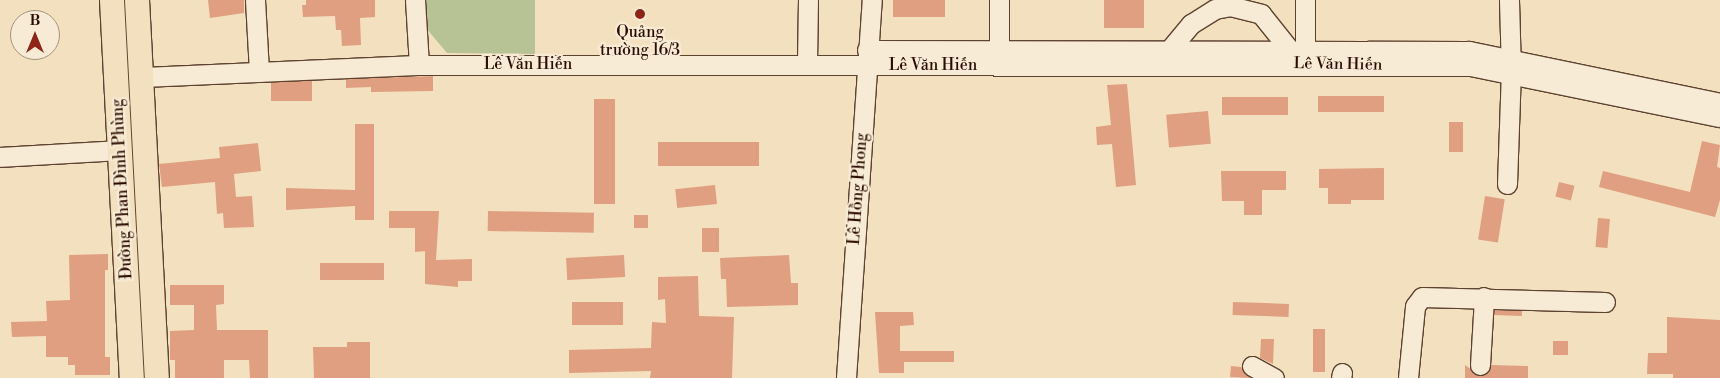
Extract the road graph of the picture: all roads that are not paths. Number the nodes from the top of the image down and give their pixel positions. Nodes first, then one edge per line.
1 (112, 0) edge
2 (137, 0) edge
3 (255, 0) edge
4 (415, 0) edge
5 (808, 0) edge
6 (872, 0) edge
7 (1000, 0) edge
8 (1305, 0) edge
9 (1509, 0) edge
10 (1297, 56) junction
11 (867, 57) junction
12 (1170, 57) junction
13 (999, 58) junction
14 (807, 63) junction
15 (419, 65) junction
16 (1511, 65) junction
17 (260, 72) junction
18 (141, 77) junction
19 (1720, 103) edge
20 (1720, 117) edge
21 (120, 150) junction
22 (0, 157) edge
23 (1507, 184) dead end
24 (1484, 297) junction
25 (1605, 302) dead end
26 (1480, 365) dead end
27 (1252, 366) dead end
28 (132, 378) edge
29 (157, 378) edge
30 (846, 378) edge
31 (1274, 378) edge
32 (1408, 378) edge

1 - 21 main road, Đường Phan Đình Phùng
2 - 18 main road, Đường Phan Đình Phùng
3 - 17 street
4 - 15 street
5 - 14 street
6 - 11 street, Lê Hồng Phong
7 - 13 street
8 - 10 street
9 - 16 street
10 - 12 street, Lê Văn Hiến
10 - 12 street
10 - 16 street, Lê Văn Hiến
11 - 13 street, Lê Văn Hiến
11 - 14 street, Lê Văn Hiến
11 - 30 street, Lê Hồng Phong
12 - 13 street, Lê Văn Hiến
14 - 15 street, Lê Văn Hiến
15 - 17 street, Lê Văn Hiến
16 - 19 street, Lê Văn Hiến
16 - 20 street, Lê Văn Hiến
16 - 23 street
17 - 18 street, Lê Văn Hiến
18 - 29 main road, Đường Phan Đình Phùng
21 - 22 street
21 - 28 main road, Đường Phan Đình Phùng
24 - 25 street
24 - 26 street
24 - 32 street
27 - 31 street

